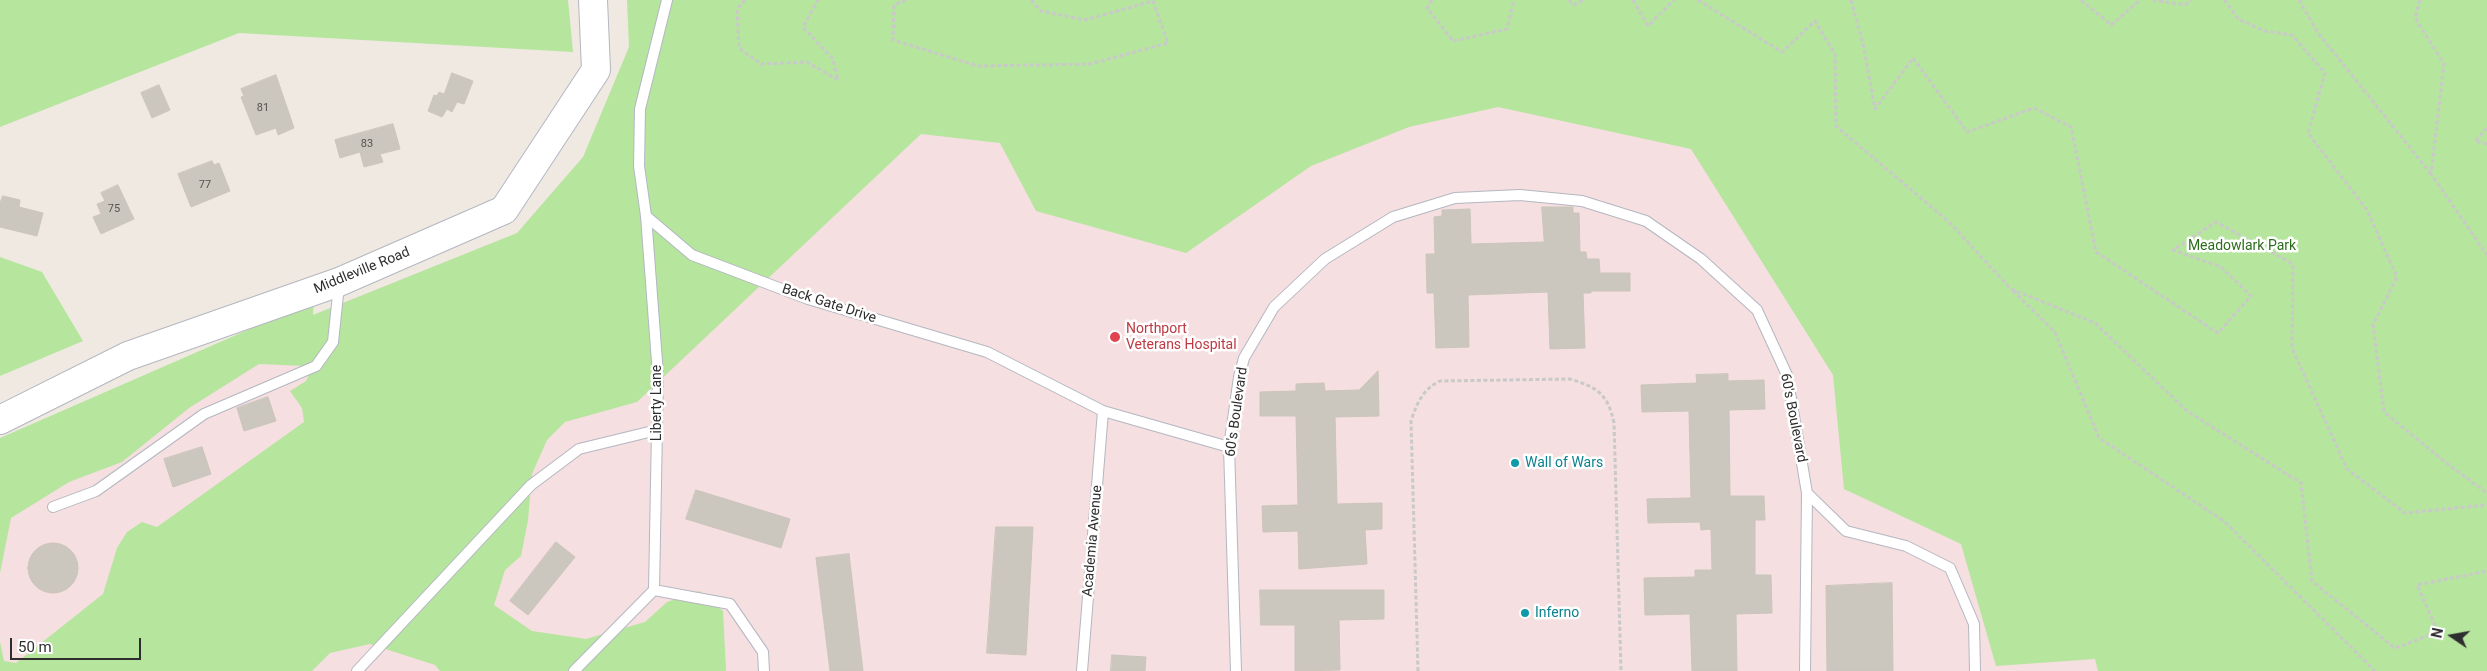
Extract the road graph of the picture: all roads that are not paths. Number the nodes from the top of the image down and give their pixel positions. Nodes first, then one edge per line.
1 (592, 0) edge
2 (667, 0) edge
3 (646, 216) junction
4 (340, 282) junction
5 (1103, 411) junction
6 (0, 420) edge
7 (657, 430) junction
8 (1229, 447) junction
9 (1807, 493) junction
10 (53, 507) dead end
11 (654, 590) junction
12 (357, 671) edge
13 (574, 671) edge
14 (764, 671) edge
15 (1082, 671) edge
16 (1236, 671) edge
17 (1805, 671) edge
18 (1975, 671) edge

1 - 4 street, Middleville Road
2 - 3 lane
3 - 5 lane, Back Gate Drive
3 - 7 lane, Liberty Lane
4 - 6 street, Middleville Road
4 - 10 lane
5 - 8 lane, Back Gate Drive
5 - 15 lane, Academia Avenue
7 - 11 lane, Liberty Lane
7 - 12 lane
8 - 9 lane, 60's Boulevard
8 - 16 lane, 60's Boulevard
9 - 17 lane, 60's Boulevard
9 - 18 lane
11 - 13 lane
11 - 14 lane

